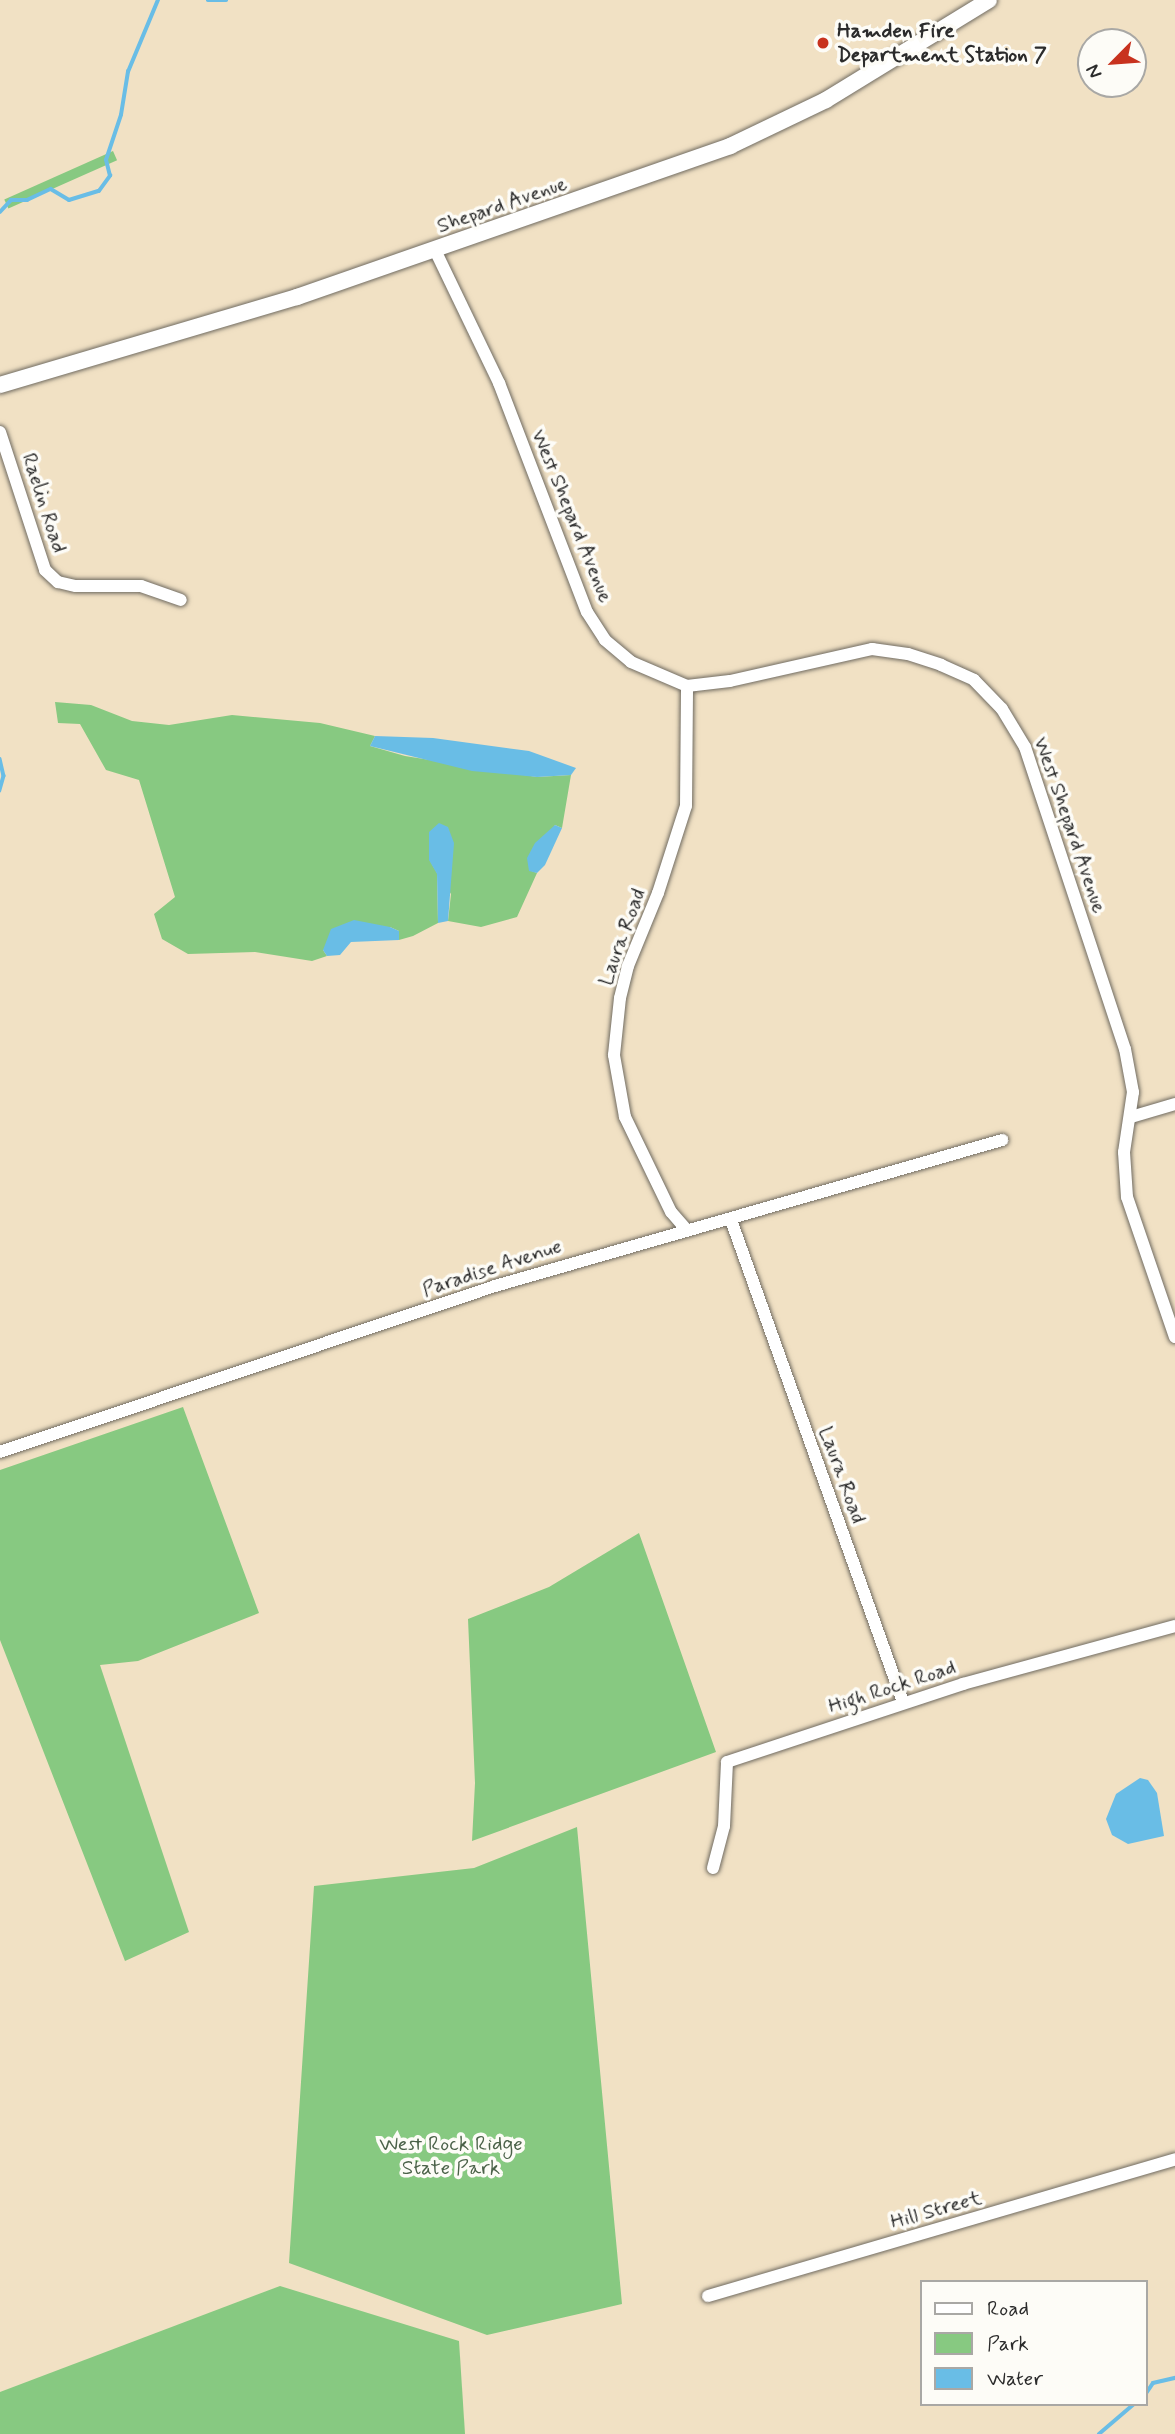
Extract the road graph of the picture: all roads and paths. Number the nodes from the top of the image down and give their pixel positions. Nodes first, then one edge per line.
1 (989, 0) edge
2 (435, 250) junction
3 (0, 385) edge
4 (0, 432) edge
5 (181, 600) dead end
6 (687, 686) junction
7 (1175, 1104) edge
8 (1131, 1116) junction
9 (1002, 1140) dead end
10 (731, 1220) junction
11 (685, 1228) junction
12 (1175, 1337) edge
13 (0, 1452) edge
14 (1175, 1626) edge
15 (903, 1702) junction
16 (713, 1868) dead end
17 (1175, 2159) edge
18 (708, 2296) dead end

1 - 2 main road, Shepard Avenue
2 - 3 main road, Shepard Avenue
2 - 6 street, West Shepard Avenue
4 - 5 street, Raelin Road
6 - 8 street, West Shepard Avenue
6 - 11 street, Laura Road
7 - 8 street
8 - 12 street, West Shepard Avenue
9 - 10 street, Paradise Avenue
10 - 11 street, Paradise Avenue
10 - 15 street, Laura Road
11 - 13 street, Paradise Avenue
14 - 15 street, High Rock Road
15 - 16 street, High Rock Road
17 - 18 street, Hill Street

